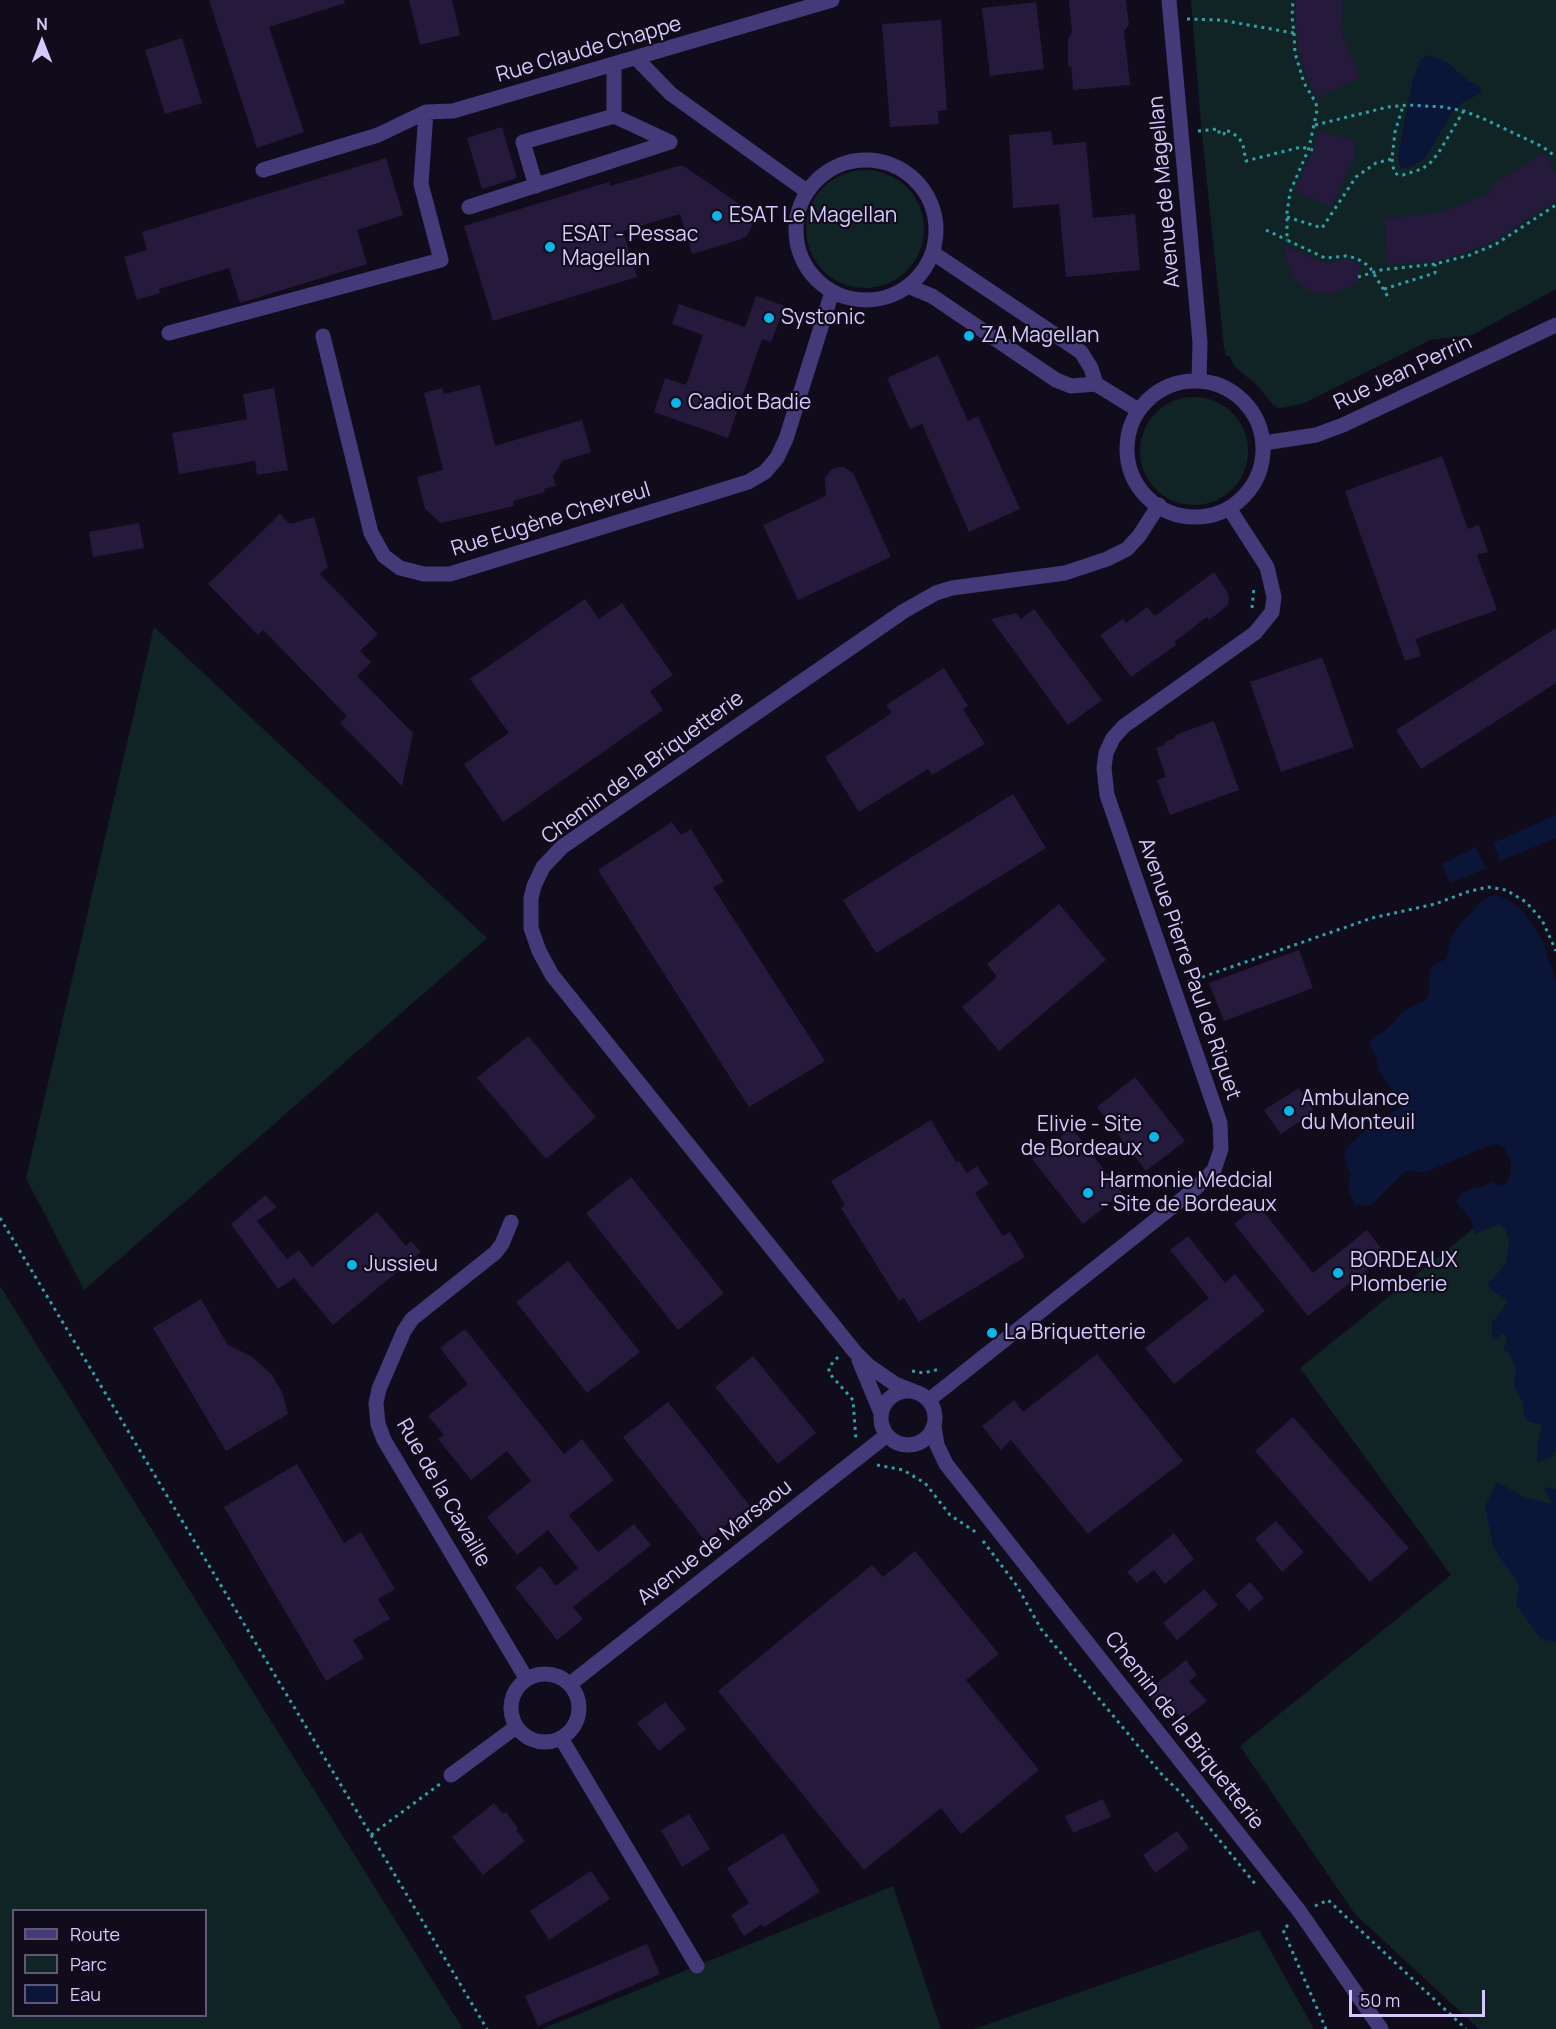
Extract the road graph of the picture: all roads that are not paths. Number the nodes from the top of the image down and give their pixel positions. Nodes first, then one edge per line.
1 (832, 0) edge
2 (1169, 0) edge
3 (636, 58) junction
4 (615, 65) junction
5 (426, 112) junction
6 (614, 116) junction
7 (263, 170) dead end
8 (536, 186) junction
9 (805, 190) junction
10 (469, 207) dead end
11 (933, 253) junction
12 (910, 287) junction
13 (832, 292) junction
14 (1556, 325) edge
15 (169, 333) dead end
16 (323, 336) dead end
17 (1199, 381) junction
18 (1096, 384) junction
19 (1138, 410) junction
20 (1264, 443) junction
21 (1159, 505) junction
22 (1229, 508) junction
23 (511, 1222) dead end
24 (855, 1352) junction
25 (913, 1391) junction
26 (929, 1400) junction
27 (881, 1413) junction
28 (934, 1426) junction
29 (887, 1435) junction
30 (907, 1445) junction
31 (946, 1464) junction
32 (526, 1678) junction
33 (570, 1684) junction
34 (516, 1727) junction
35 (561, 1738) junction
36 (451, 1775) road end
37 (697, 1966) dead end
38 (1381, 2029) edge

1 - 3 street, Rue Claude Chappe
2 - 17 street, Avenue de Magellan
3 - 4 street, Rue Claude Chappe
3 - 9 street
4 - 5 street, Rue Claude Chappe
4 - 6 street
5 - 7 street
5 - 15 street
6 - 8 street
6 - 8 street
8 - 10 street
9 - 11 street
9 - 13 street
11 - 12 street
11 - 18 street
12 - 13 street
12 - 18 street
13 - 16 street, Rue Eugène Chevreul
14 - 20 street, Rue Jean Perrin
17 - 19 street
17 - 20 street
18 - 19 street
19 - 21 street
20 - 22 street
21 - 22 street
21 - 24 street, Chemin de la Briquetterie
22 - 26 street, Avenue Pierre Paul de Riquet
23 - 32 street, Rue de la Cavaille
24 - 25 street, Chemin de la Briquetterie
24 - 27 street, Chemin de la Briquetterie
25 - 26 street, Chemin de la Briquetterie
25 - 27 street
26 - 28 street, Chemin de la Briquetterie
27 - 29 street, Chemin de la Briquetterie
28 - 30 street
28 - 31 street, Chemin de la Briquetterie
29 - 30 street, Chemin de la Briquetterie
29 - 33 street, Avenue de Marsaou
30 - 31 street, Chemin de la Briquetterie
31 - 38 street, Chemin de la Briquetterie
32 - 33 street
32 - 34 street
33 - 35 street
34 - 35 street
34 - 36 street
35 - 37 street

